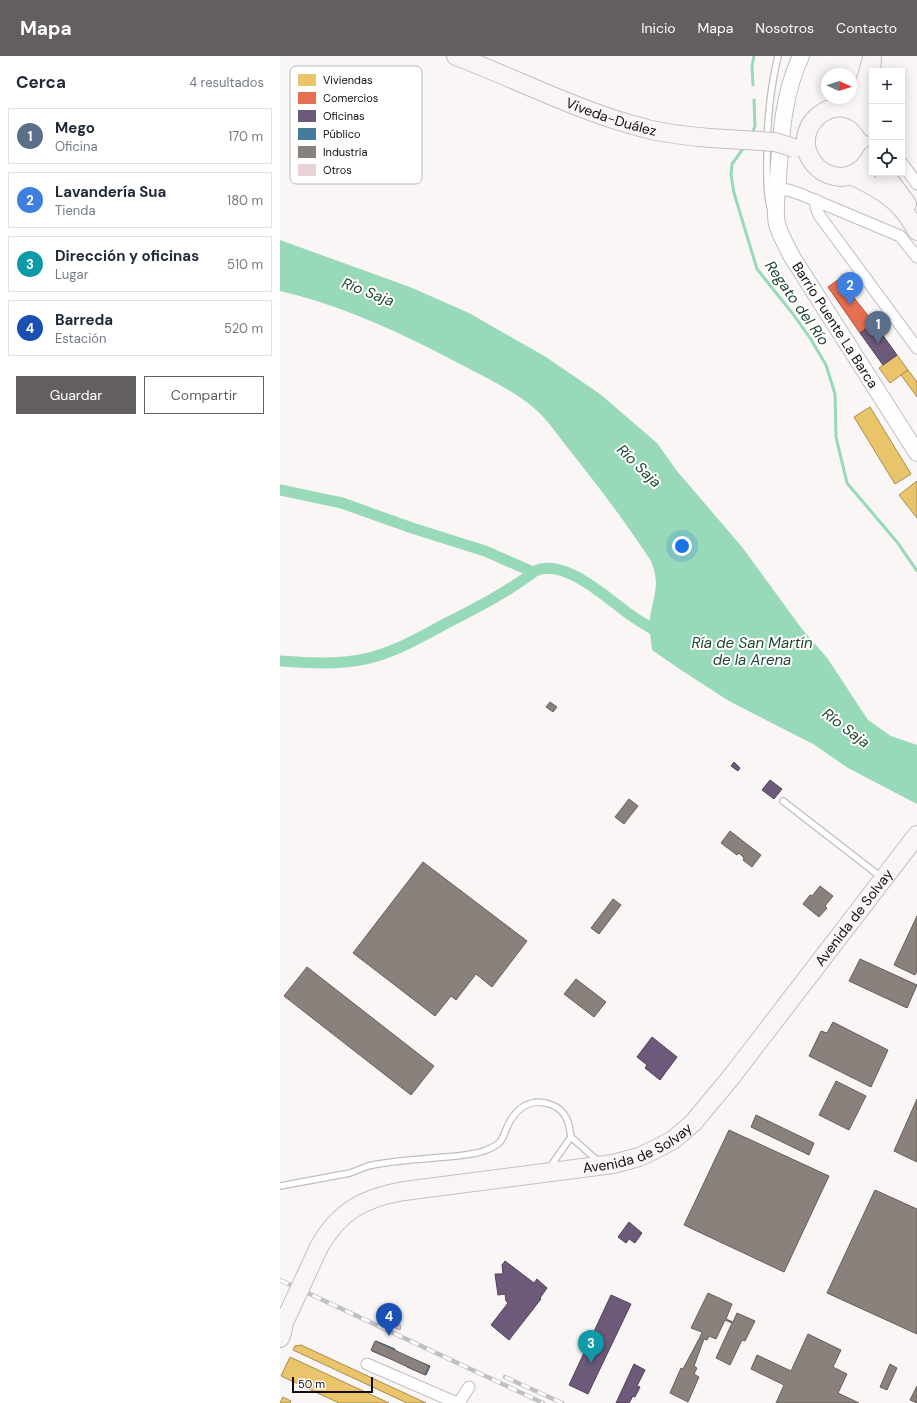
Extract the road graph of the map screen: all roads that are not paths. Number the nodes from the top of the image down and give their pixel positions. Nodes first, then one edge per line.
1 (456, 56) edge
2 (778, 56) edge
3 (801, 56) edge
4 (872, 57) edge
5 (869, 104) edge
6 (846, 108) junction
7 (869, 124) edge
8 (801, 141) junction
9 (869, 162) edge
10 (905, 168) edge
11 (852, 175) junction
12 (886, 176) edge
13 (917, 184) edge
14 (777, 189) junction
15 (816, 200) junction
16 (776, 214) junction
17 (910, 214) edge
18 (917, 231) edge
19 (917, 257) edge
20 (917, 348) edge
21 (917, 453) edge
22 (783, 801) dead end
23 (917, 835) edge
24 (883, 879) junction
25 (571, 1137) junction
26 (604, 1166) junction
27 (546, 1173) junction
28 (280, 1186) edge
29 (283, 1324) edge
30 (367, 1364) dead end
31 (469, 1387) dead end
32 (458, 1403) edge

1 - 8 main road, Viveda-Duález, bridge
2 - 16 lane
3 - 14 street, Barrio Puente La Barca
4 - 5 main road
4 - 6 main road
6 - 7 main road
6 - 8 main road
8 - 11 main road
9 - 11 main road
10 - 13 street
11 - 17 main road
12 - 17 main road
14 - 15 street
14 - 16 street, Barrio Puente La Barca
15 - 19 street
15 - 20 street
16 - 21 street, Barrio Puente La Barca
17 - 18 main road
22 - 24 lane
23 - 24 main road, Avenida de Solvay
24 - 26 main road, Avenida de Solvay
25 - 26 lane
25 - 27 lane
25 - 28 lane
26 - 27 main road, Avenida de Solvay
27 - 29 main road, Avenida de Solvay, bridge
30 - 32 street
31 - 32 street

